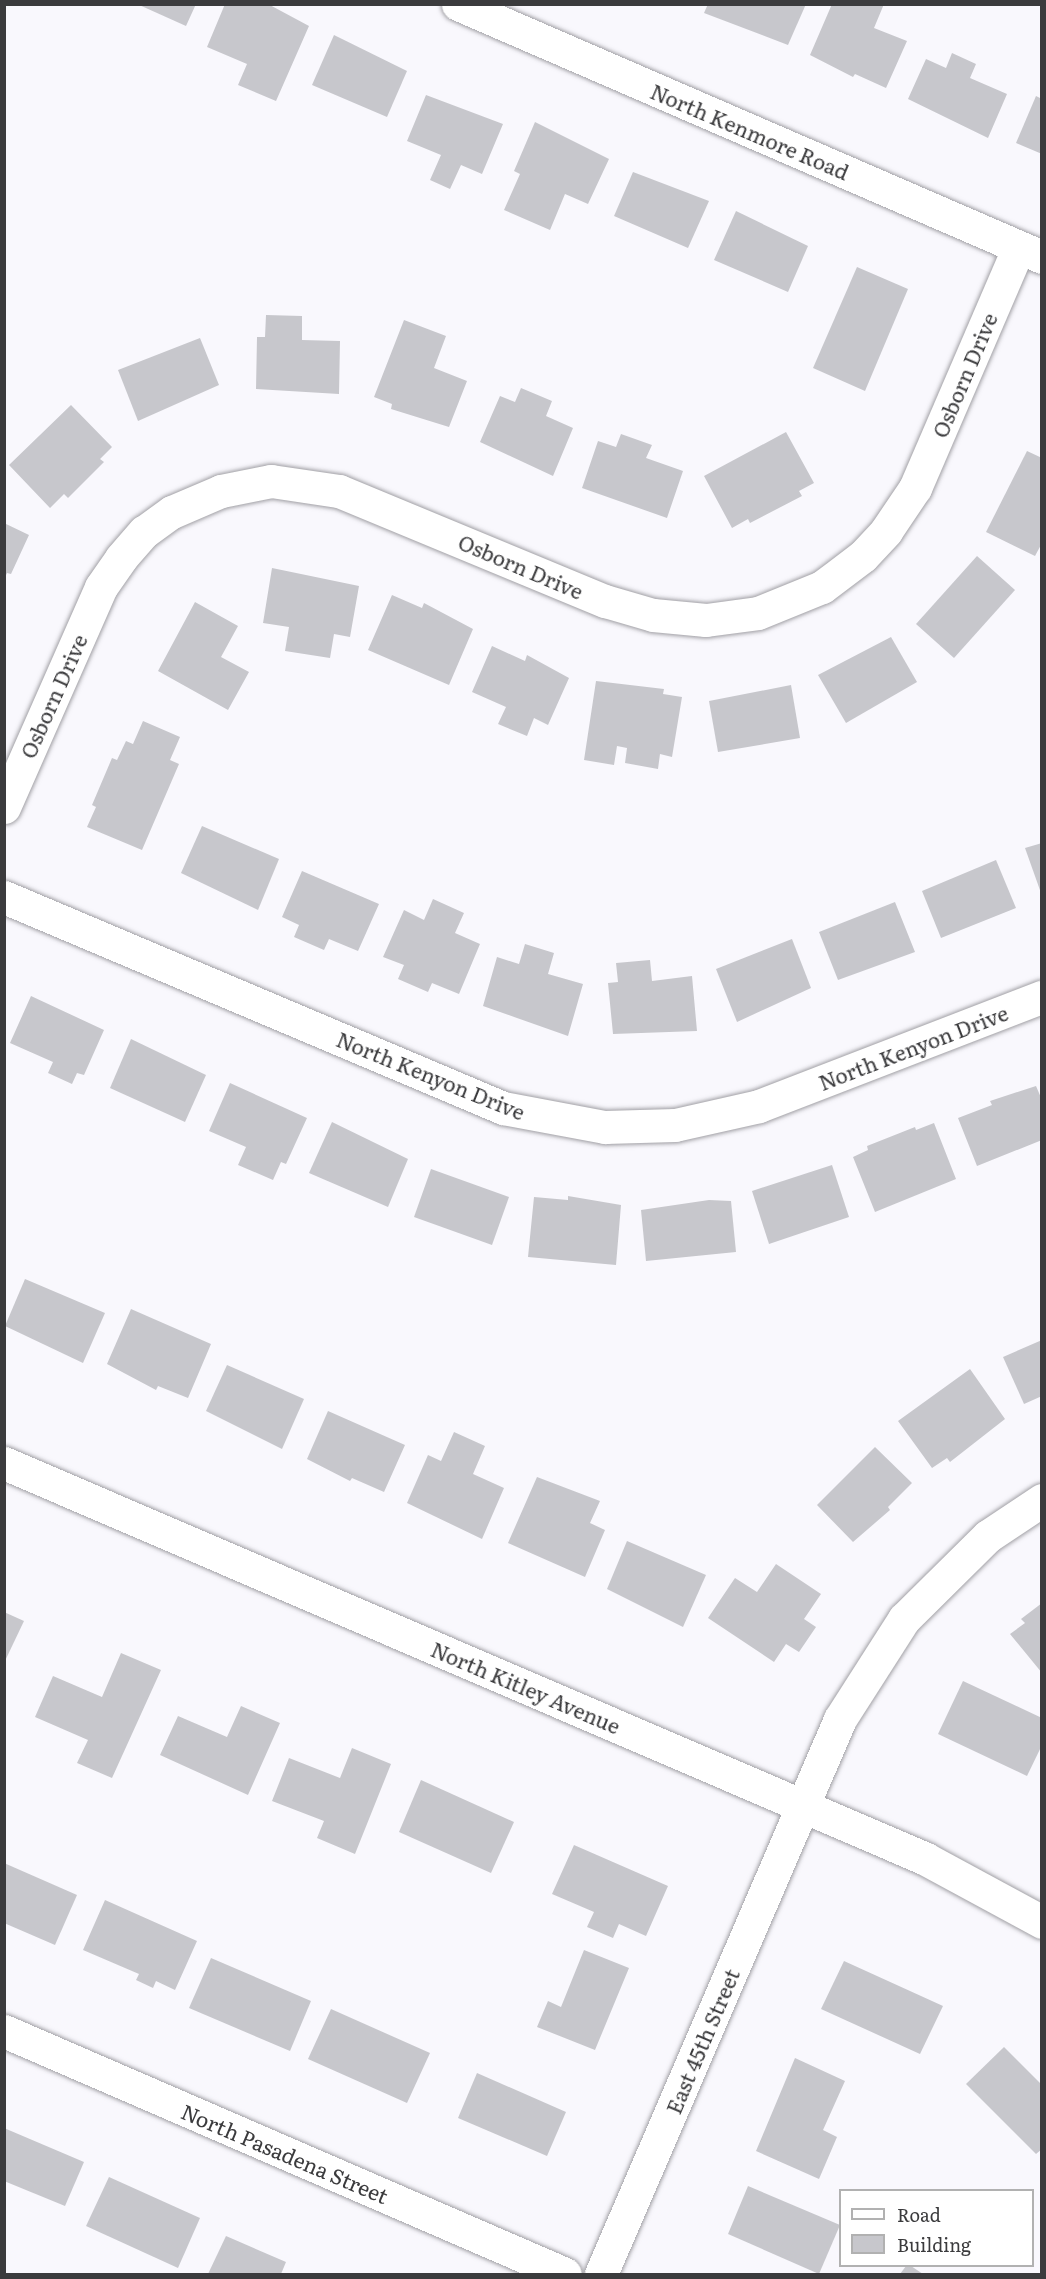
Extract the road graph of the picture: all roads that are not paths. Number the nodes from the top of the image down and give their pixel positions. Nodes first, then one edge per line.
1 (458, 4) edge
2 (1030, 252) edge
3 (4, 807) edge
4 (4, 897) edge
5 (1041, 997) edge
6 (4, 1463) edge
7 (1041, 1500) edge
8 (803, 1807) junction
9 (1041, 1922) edge
10 (4, 2031) edge
11 (566, 2274) edge
12 (601, 2274) edge

1 - 2 street, North Kenmore Road
2 - 3 street, Osborn Drive
4 - 5 street, North Kenyon Drive
6 - 8 street, North Kitley Avenue
7 - 8 street, East 45th Street
8 - 9 street, North Kitley Avenue
8 - 12 street, East 45th Street
10 - 11 street, North Pasadena Street

